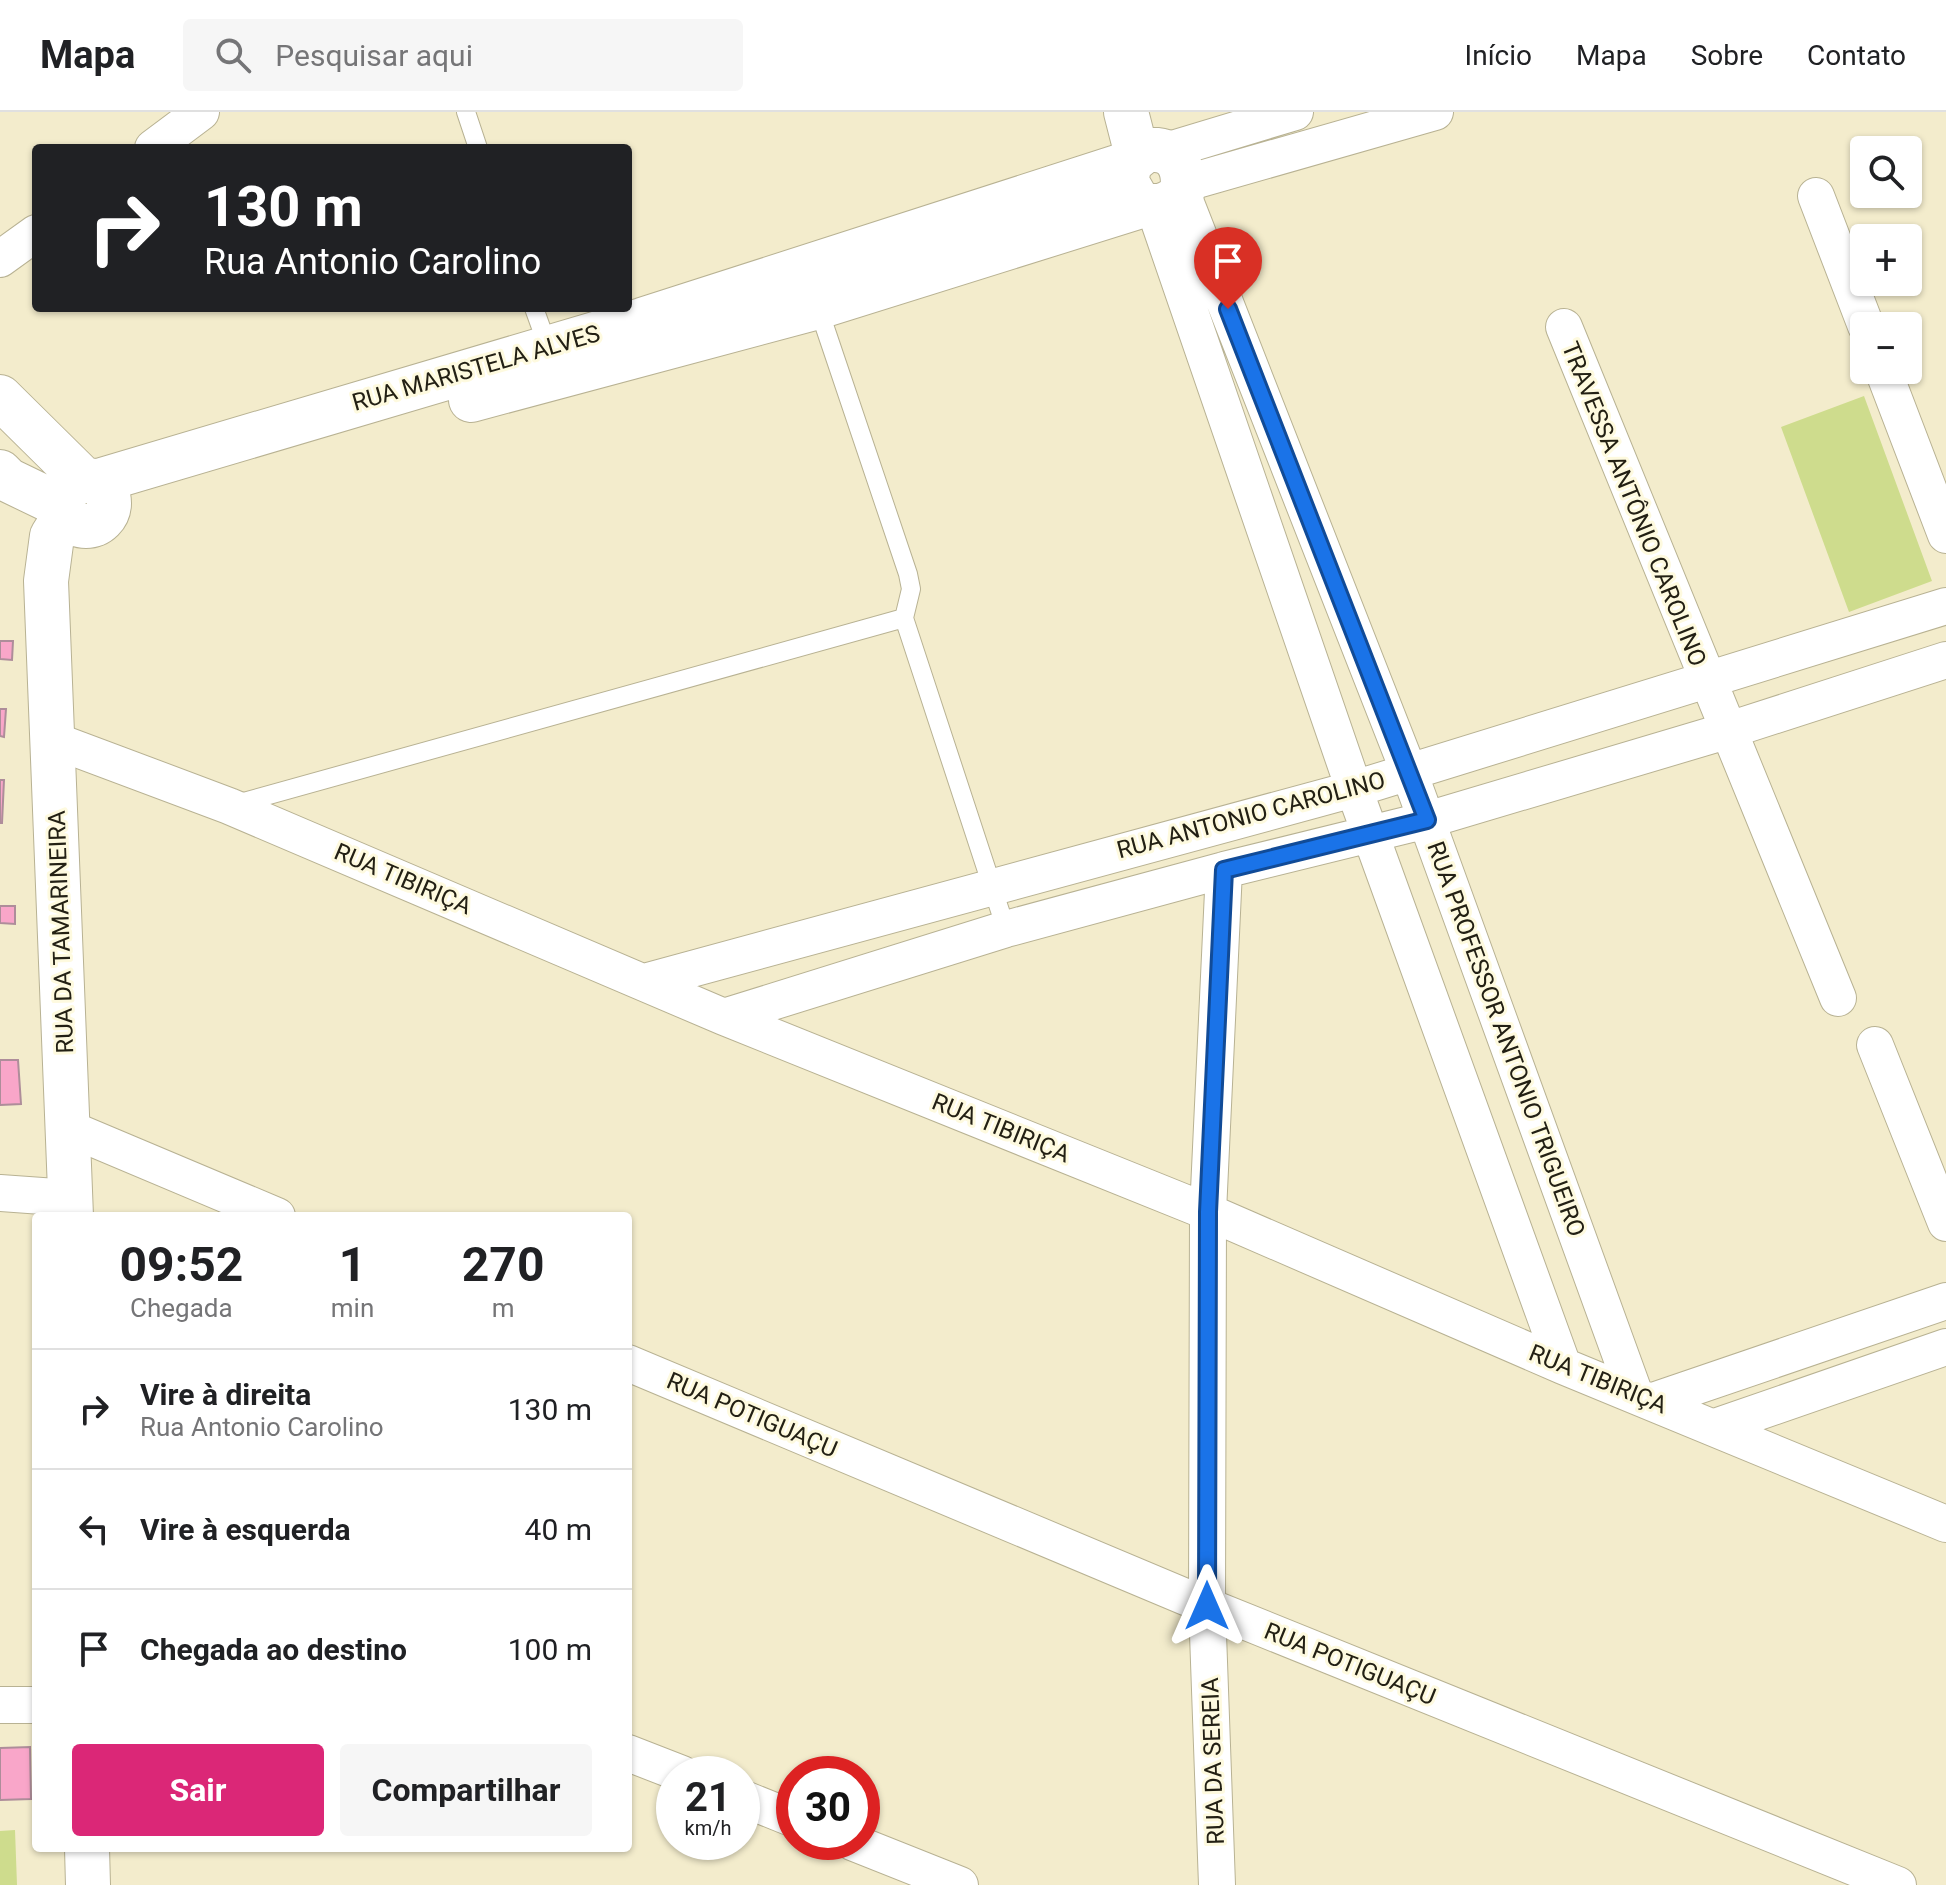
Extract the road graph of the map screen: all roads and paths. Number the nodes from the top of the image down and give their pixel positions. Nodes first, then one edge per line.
1 (201, 112) edge
2 (466, 112) edge
3 (1126, 112) edge
4 (1295, 112) edge
5 (1435, 112) edge
6 (158, 144) edge
7 (477, 144) edge
8 (1155, 169) edge
9 (1816, 196) dead end
10 (32, 236) edge
11 (0, 259) edge
12 (632, 304) edge
13 (818, 307) junction
14 (599, 312) edge
15 (1861, 312) edge
16 (541, 327) edge
17 (1564, 327) dead end
18 (1888, 384) edge
19 (0, 397) edge
20 (0, 472) edge
21 (83, 501) junction
22 (1946, 535) edge
23 (1946, 606) edge
24 (904, 618) junction
25 (1946, 660) edge
26 (1705, 681) junction
27 (1726, 731) junction
28 (53, 740) junction
29 (1409, 772) junction
30 (1354, 789) junction
31 (229, 806) junction
32 (1427, 820) junction
33 (1371, 835) junction
34 (1224, 870) junction
35 (992, 884) junction
36 (1006, 929) junction
37 (644, 982) junction
38 (1838, 998) dead end
39 (724, 1017) junction
40 (1875, 1045) dead end
41 (68, 1128) junction
42 (0, 1193) edge
43 (71, 1207) edge
44 (268, 1212) edge
45 (1208, 1212) junction
46 (1946, 1223) edge
47 (1946, 1301) edge
48 (1946, 1347) edge
49 (632, 1365) edge
50 (1563, 1366) junction
51 (1644, 1398) junction
52 (1715, 1427) junction
53 (1946, 1524) edge
54 (1207, 1606) junction
55 (0, 1705) edge
56 (32, 1705) edge
57 (632, 1755) edge
58 (656, 1764) edge
59 (87, 1852) edge
60 (880, 1853) edge
61 (88, 1885) edge
62 (960, 1885) edge
63 (1217, 1885) edge
64 (1898, 1885) edge

1 - 6 street
2 - 7 lane
3 - 8 street, RUA PROFESSOR ANTONIO TRIGUEIRO
4 - 8 street, RUA MARISTELA ALVES
5 - 8 street, RUA MARISTELA ALVES
8 - 12 street, RUA MARISTELA ALVES
8 - 13 street, RUA MARISTELA ALVES
8 - 29 street, RUA PROFESSOR ANTONIO TRIGUEIRO
8 - 30 street, RUA PROFESSOR ANTONIO TRIGUEIRO
9 - 15 street
10 - 11 street
13 - 21 street, RUA MARISTELA ALVES
13 - 24 lane
14 - 16 street, RUA MARISTELA ALVES
16 - 21 street, RUA MARISTELA ALVES
17 - 26 street, TRAVESSA ANTÔNIO CAROLINO
18 - 22 street
19 - 21 street
20 - 21 street
21 - 28 street, RUA DA TAMARINEIRA
23 - 26 street, RUA ANTONIO CAROLINO
24 - 31 lane
24 - 35 lane
25 - 27 street, RUA ANTONIO CAROLINO
26 - 27 street, TRAVESSA ANTÔNIO CAROLINO
26 - 29 street, RUA ANTONIO CAROLINO
27 - 32 street, RUA ANTONIO CAROLINO
27 - 38 street, TRAVESSA ANTÔNIO CAROLINO
28 - 31 street, RUA TIBIRIÇA
28 - 41 street, RUA DA TAMARINEIRA
29 - 30 street, RUA ANTONIO CAROLINO
29 - 32 street, RUA PROFESSOR ANTONIO TRIGUEIRO
30 - 33 street, RUA PROFESSOR ANTONIO TRIGUEIRO
30 - 35 street, RUA ANTONIO CAROLINO
31 - 37 street, RUA TIBIRIÇA
32 - 33 street, RUA ANTONIO CAROLINO
32 - 51 street, RUA PROFESSOR ANTONIO TRIGUEIRO
33 - 34 street, RUA ANTONIO CAROLINO
33 - 50 street, RUA PROFESSOR ANTONIO TRIGUEIRO
34 - 36 street, RUA ANTONIO CAROLINO
34 - 45 street, RUA DA SEREIA
35 - 36 lane
35 - 37 street, RUA ANTONIO CAROLINO
36 - 39 street, RUA ANTONIO CAROLINO
37 - 39 street, RUA TIBIRIÇA
39 - 45 street, RUA TIBIRIÇA
40 - 46 street
41 - 43 street, RUA DA TAMARINEIRA
41 - 44 street
42 - 43 street
45 - 50 street, RUA TIBIRIÇA
45 - 54 street, RUA DA SEREIA
47 - 51 street
48 - 52 street
49 - 54 street, RUA POTIGUAÇU
50 - 51 street, RUA TIBIRIÇA
51 - 52 street, RUA TIBIRIÇA
52 - 53 street, RUA TIBIRIÇA
54 - 63 street, RUA DA SEREIA
54 - 64 street, RUA POTIGUAÇU
55 - 56 street
57 - 58 street
59 - 61 street
60 - 62 street

